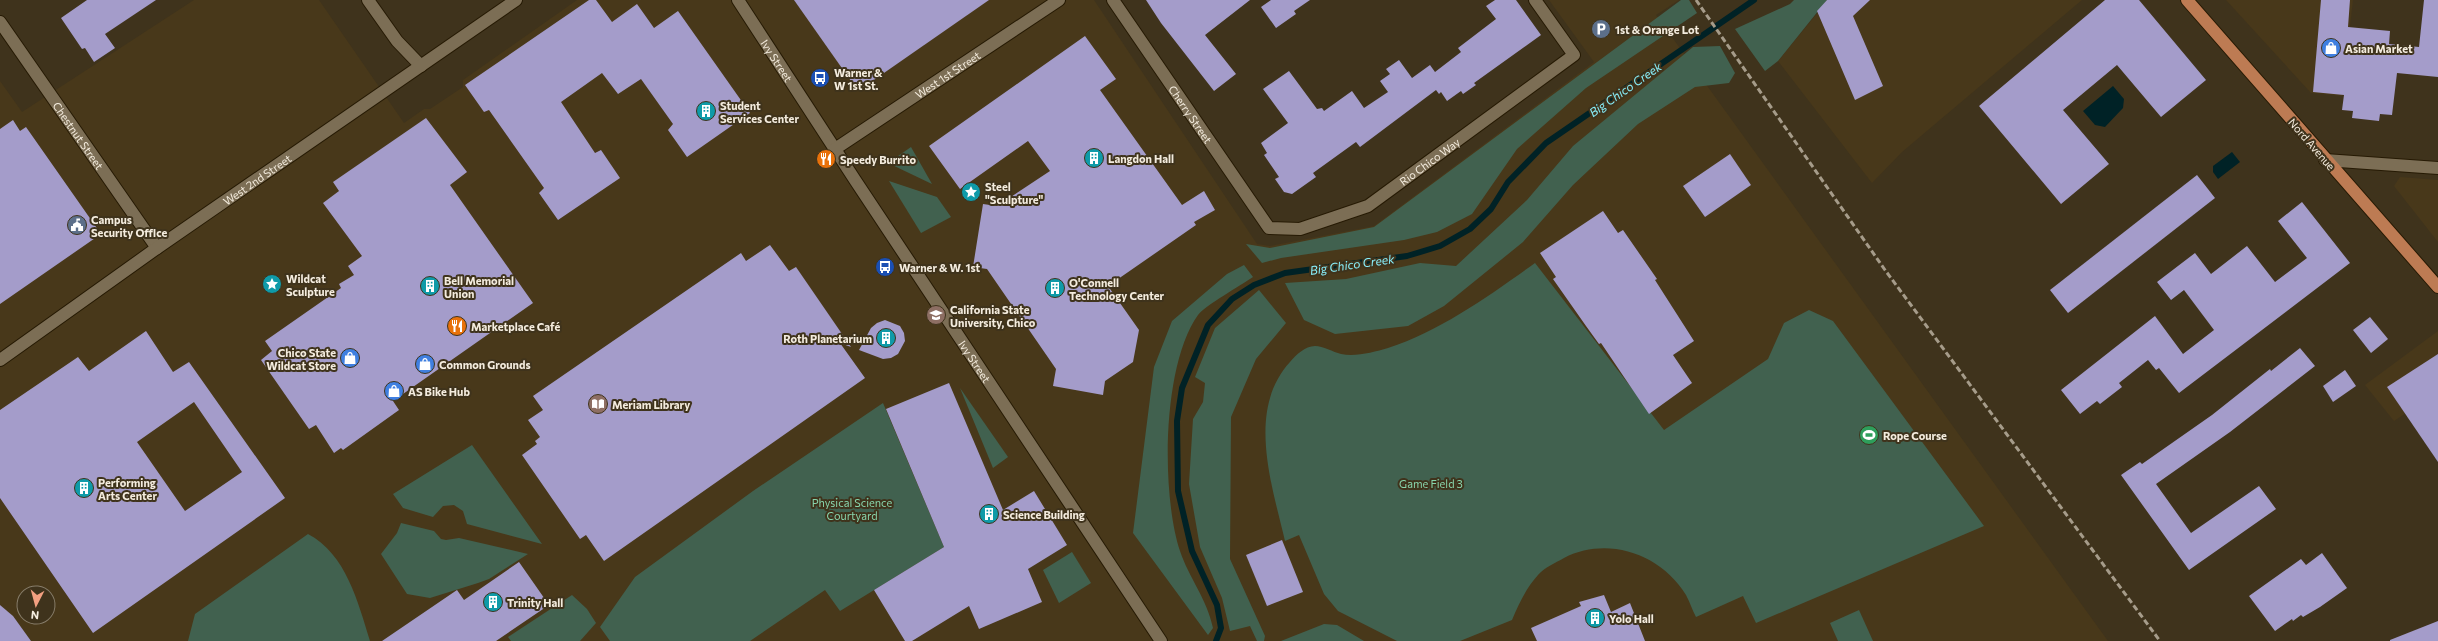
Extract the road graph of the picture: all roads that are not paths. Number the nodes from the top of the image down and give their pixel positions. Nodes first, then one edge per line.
1 (368, 0) edge
2 (516, 0) edge
3 (738, 0) edge
4 (1059, 0) edge
5 (1113, 0) edge
6 (1536, 0) edge
7 (2188, 0) edge
8 (0, 22) edge
9 (421, 66) junction
10 (835, 149) junction
11 (2325, 160) junction
12 (2438, 168) edge
13 (1269, 228) joint
14 (157, 248) junction
15 (2438, 287) edge
16 (0, 360) edge
17 (1162, 641) edge

1 - 9 street
2 - 9 street, West 2nd Street
3 - 10 street, Ivy Street
4 - 10 street, West 1st Street
5 - 13 street, Cherry Street
6 - 13 street, Rio Chico Way
7 - 11 main road, Nord Avenue
8 - 14 street, Chestnut Street
9 - 14 street, West 2nd Street
10 - 17 street, Ivy Street
11 - 12 street
11 - 15 main road, Nord Avenue
14 - 16 street, West 2nd Street

